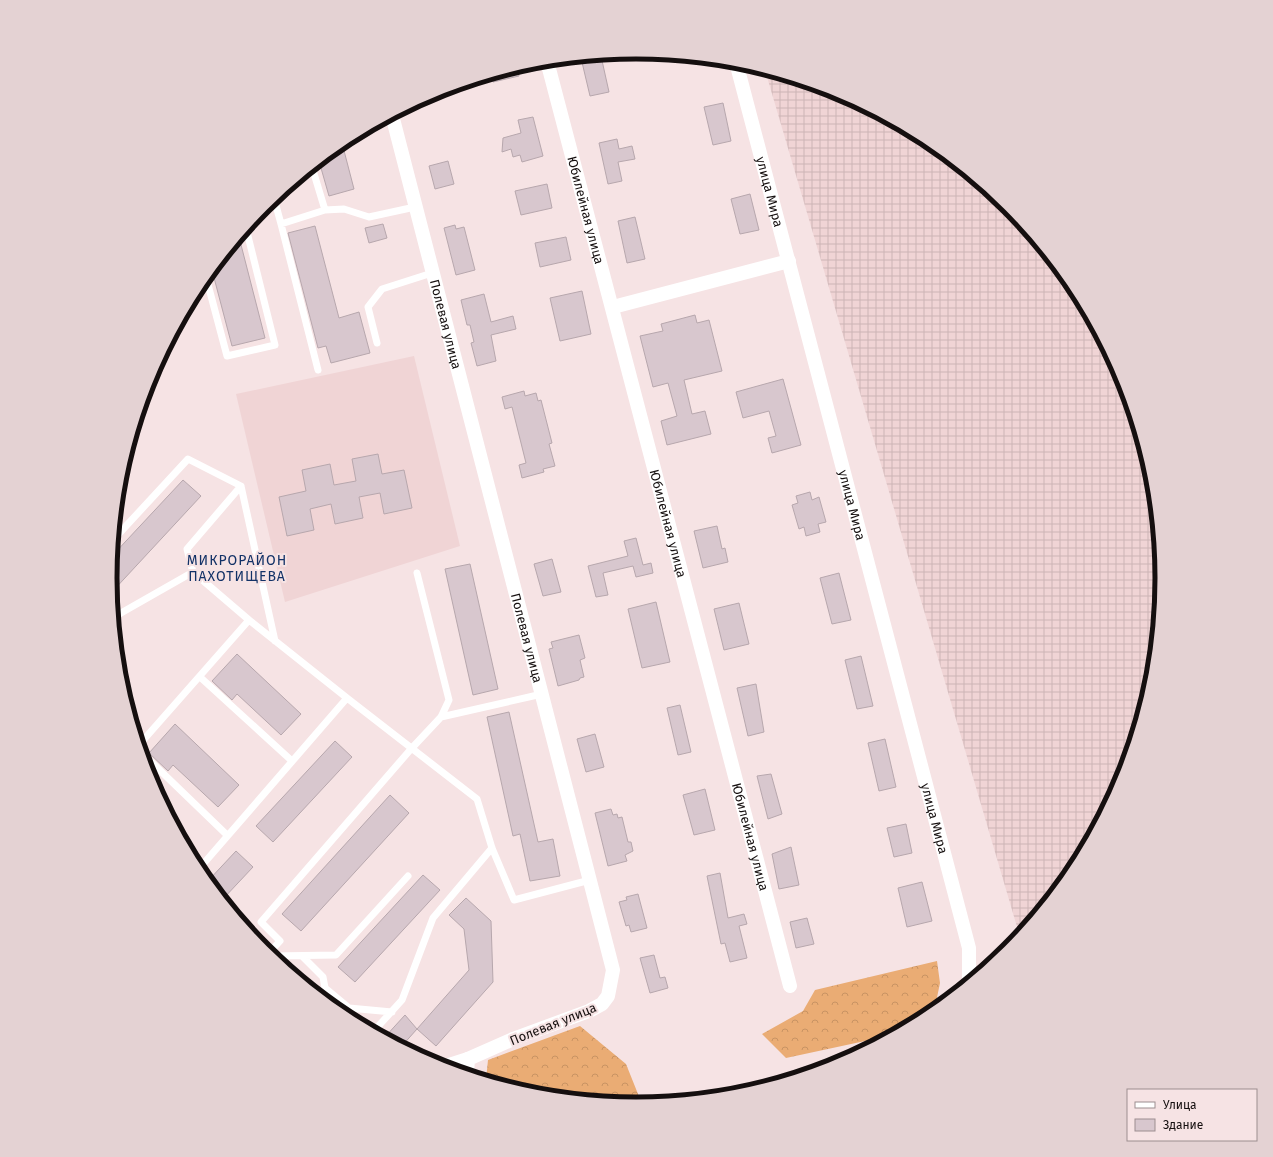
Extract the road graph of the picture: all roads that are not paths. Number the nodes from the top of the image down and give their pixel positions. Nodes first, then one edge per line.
1 (549, 67) edge
2 (738, 69) edge
3 (393, 120) edge
4 (313, 172) edge
5 (276, 205) edge
6 (415, 206) junction
7 (325, 210) junction
8 (281, 224) junction
9 (248, 234) edge
10 (789, 261) junction
11 (432, 273) junction
12 (208, 285) edge
13 (613, 307) junction
14 (378, 343) dead end
15 (318, 370) dead end
16 (241, 486) junction
17 (119, 534) edge
18 (193, 572) junction
19 (417, 573) dead end
20 (118, 615) edge
21 (249, 620) junction
22 (275, 641) junction
23 (200, 677) junction
24 (542, 694) junction
25 (347, 698) junction
26 (441, 716) junction
27 (143, 740) edge
28 (411, 749) junction
29 (151, 762) edge
30 (292, 762) junction
31 (227, 835) junction
32 (492, 848) junction
33 (203, 864) edge
34 (408, 876) dead end
35 (590, 880) junction
36 (272, 949) edge
37 (280, 956) edge
38 (302, 956) junction
39 (969, 977) edge
40 (790, 986) dead end
41 (392, 1012) junction
42 (377, 1028) edge
43 (468, 1059) junction
44 (453, 1064) edge
45 (467, 1069) edge

1 - 13 street, Юбилейная улица
2 - 10 street, улица Мира
3 - 6 street, Полевая улица
4 - 7 lane
5 - 8 lane
6 - 7 lane
6 - 11 street, Полевая улица
7 - 8 lane
8 - 15 lane
9 - 12 lane
10 - 13 street
10 - 39 street, улица Мира
11 - 14 lane
11 - 24 street, Полевая улица
13 - 40 street, Юбилейная улица
16 - 17 lane
16 - 18 lane
16 - 22 lane
18 - 20 lane
18 - 21 lane
19 - 26 lane
21 - 22 lane
21 - 23 lane
22 - 25 lane
23 - 27 lane
23 - 30 lane
24 - 26 lane
24 - 35 street, Полевая улица
25 - 28 lane
25 - 30 lane
26 - 28 lane
28 - 32 lane
28 - 36 lane
29 - 31 lane
30 - 31 lane
31 - 33 lane
32 - 35 lane
32 - 41 lane
34 - 38 lane
35 - 43 street, Полевая улица
37 - 38 lane
38 - 41 lane
41 - 42 lane
43 - 44 street, Полевая улица
43 - 45 street

